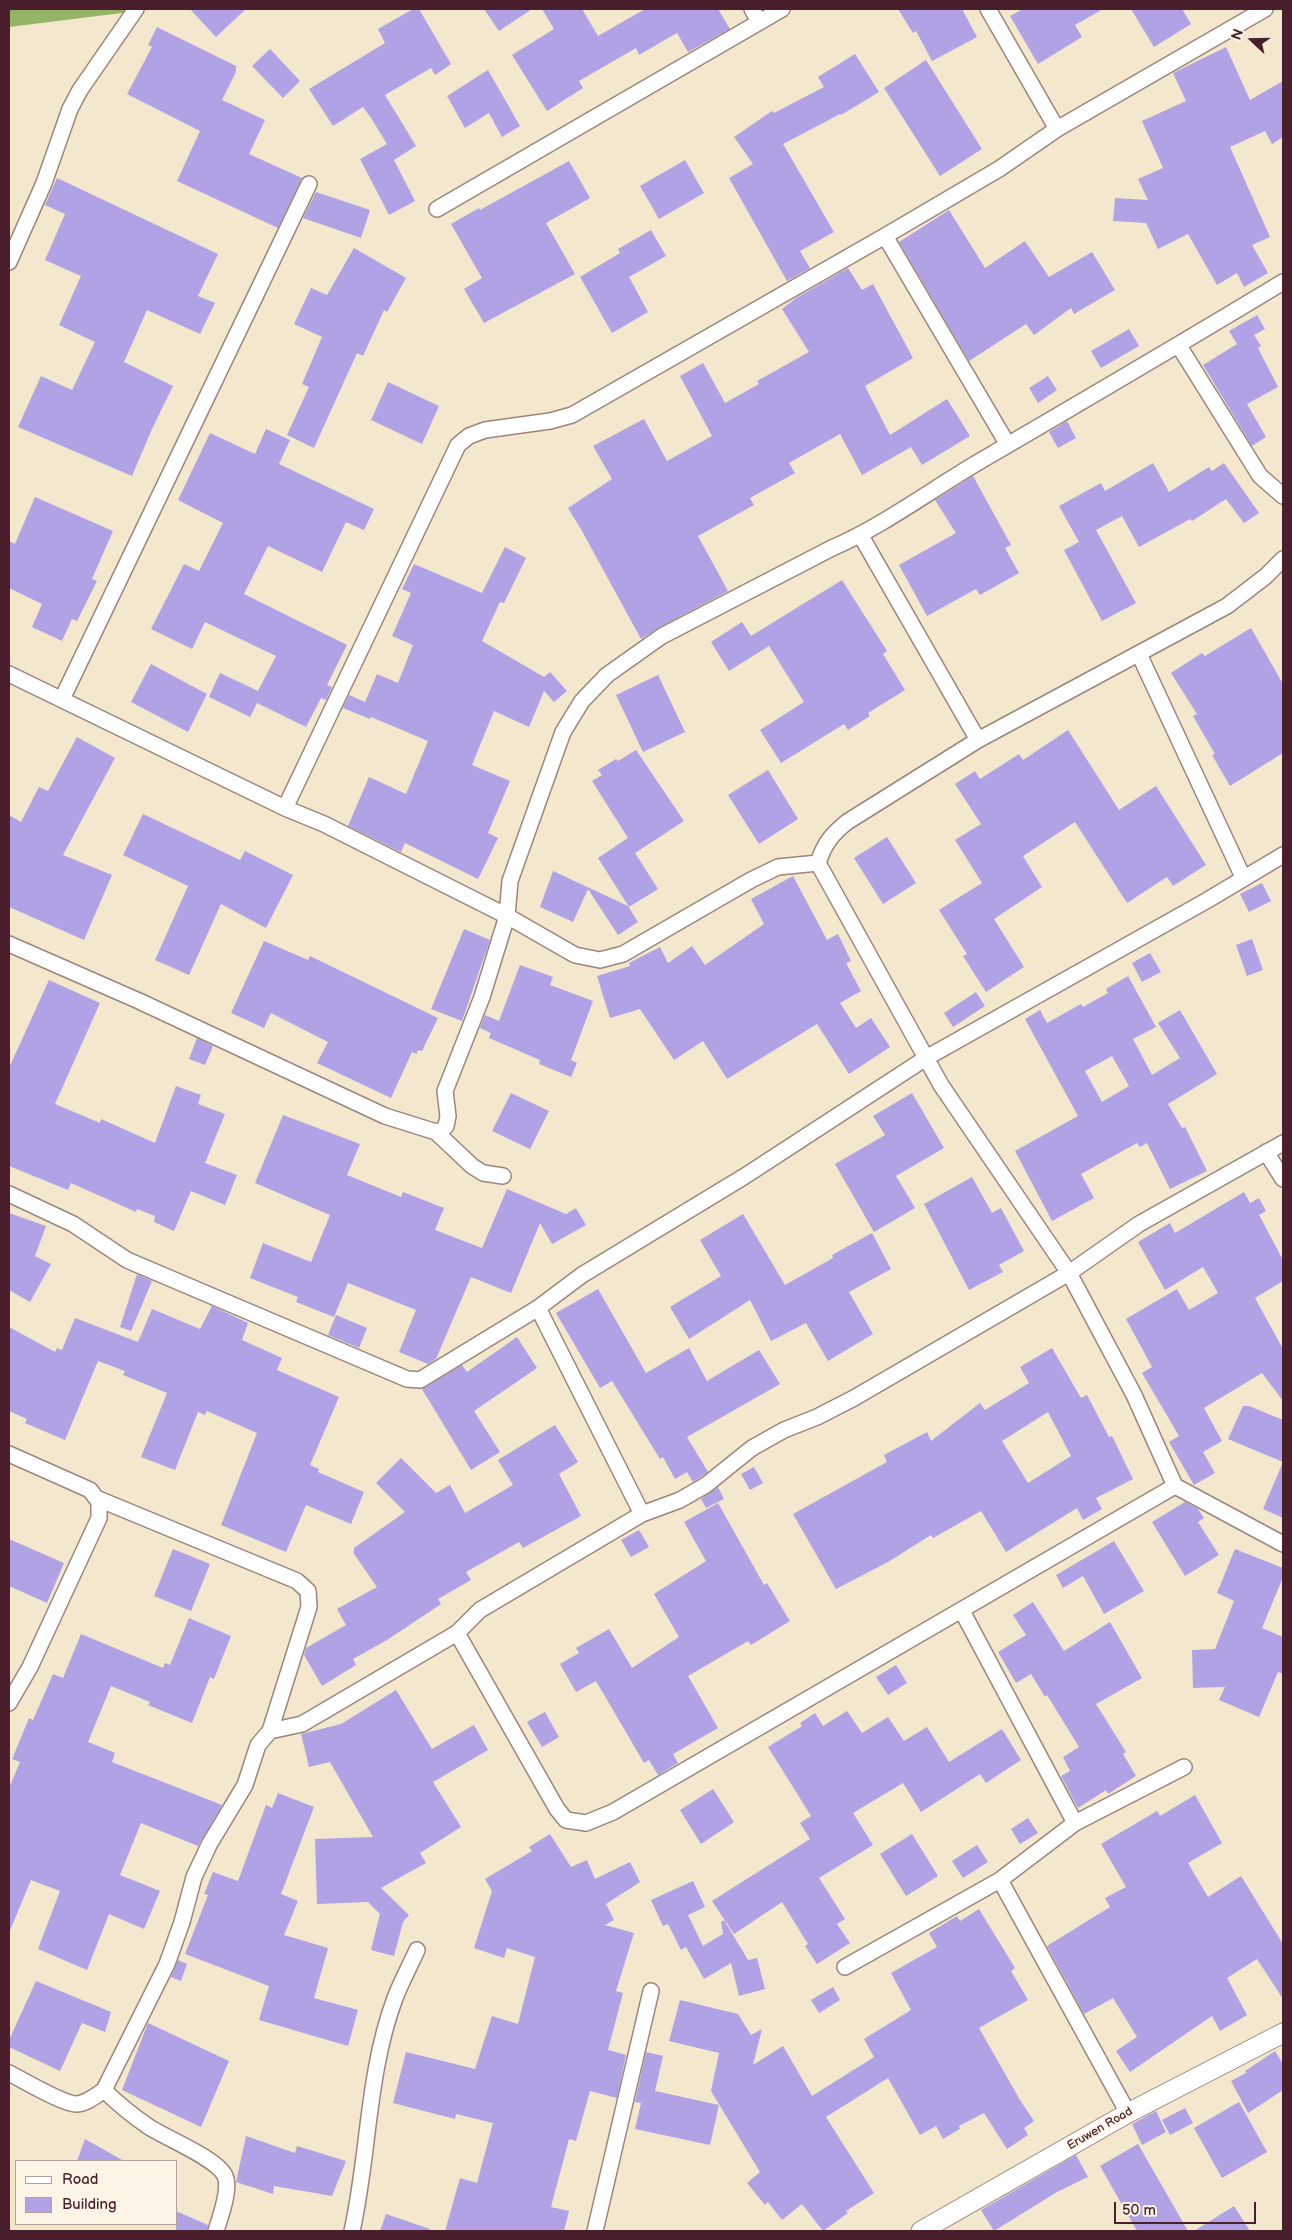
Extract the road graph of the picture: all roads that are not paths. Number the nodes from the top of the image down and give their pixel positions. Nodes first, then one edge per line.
1 (136, 9) edge
2 (782, 9) edge
3 (988, 9) edge
4 (1265, 9) edge
5 (756, 15) edge
6 (1057, 129) junction
7 (309, 184) dead end
8 (437, 209) dead end
9 (885, 236) junction
10 (9, 262) edge
11 (1283, 282) edge
12 (1178, 346) junction
13 (1008, 445) junction
14 (1283, 496) edge
15 (861, 536) junction
16 (1283, 559) edge
17 (1139, 654) junction
18 (9, 674) edge
19 (62, 699) junction
20 (978, 740) junction
21 (286, 808) junction
22 (1283, 855) edge
23 (818, 863) junction
24 (1243, 877) junction
25 (507, 916) junction
26 (9, 944) edge
27 (926, 1058) junction
28 (436, 1132) junction
29 (1283, 1143) edge
30 (1266, 1152) junction
31 (503, 1176) dead end
32 (1283, 1179) edge
33 (9, 1194) edge
34 (1069, 1273) junction
35 (538, 1308) junction
36 (9, 1454) edge
37 (1175, 1486) junction
38 (96, 1498) junction
39 (642, 1514) junction
40 (1283, 1544) edge
41 (962, 1611) junction
42 (457, 1633) junction
43 (9, 1703) edge
44 (270, 1731) junction
45 (1184, 1767) dead end
46 (1075, 1823) junction
47 (1000, 1880) junction
48 (417, 1950) dead end
49 (845, 1967) dead end
50 (651, 1992) dead end
51 (1283, 2033) edge
52 (9, 2073) edge
53 (104, 2090) junction
54 (1128, 2113) junction
55 (216, 2231) edge
56 (352, 2231) edge
57 (596, 2231) edge
58 (921, 2231) edge

1 - 10 street
2 - 5 street
3 - 6 street
4 - 6 street
5 - 8 street
6 - 9 street
7 - 19 street
9 - 13 street
9 - 21 street
11 - 12 street
12 - 13 street
12 - 14 street
13 - 15 street
15 - 20 street
15 - 25 street
16 - 17 street
17 - 20 street
17 - 24 street
18 - 19 street
19 - 21 street
20 - 23 street
21 - 25 street
22 - 24 street
23 - 25 street
23 - 27 street
24 - 27 street
25 - 28 street
26 - 28 street
27 - 34 street
27 - 35 street
28 - 31 street
29 - 30 street
30 - 32 street
30 - 34 street
33 - 35 street
34 - 37 street
34 - 39 street
35 - 39 street
36 - 38 street
37 - 40 street
37 - 41 street
38 - 43 street
38 - 44 street
39 - 42 street
41 - 42 street
41 - 46 street
42 - 44 street
44 - 53 street
45 - 46 street
46 - 47 street
47 - 49 street
47 - 54 street
48 - 56 street
50 - 57 street
51 - 54 street, Eruwen Road
52 - 53 street
53 - 55 street
54 - 58 street, Eruwen Road

